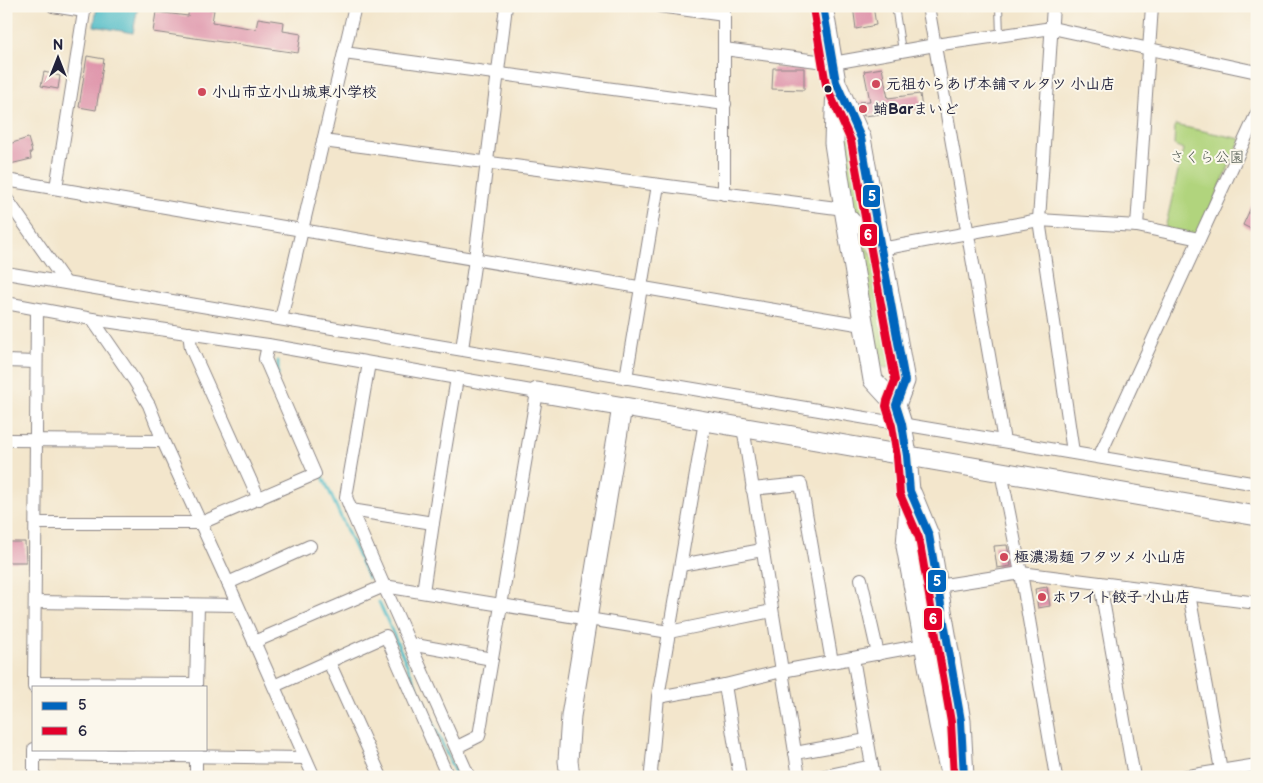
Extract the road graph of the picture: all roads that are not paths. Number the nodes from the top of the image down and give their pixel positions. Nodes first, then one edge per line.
1 (53, 6) edge
2 (355, 6) edge
3 (506, 6) edge
4 (659, 6) edge
5 (823, 6) edge
6 (895, 6) edge
7 (928, 6) edge
8 (999, 6) edge
9 (1053, 6) edge
10 (1152, 6) edge
11 (84, 9) edge
12 (724, 10) edge
13 (1052, 28) junction
14 (1000, 36) junction
15 (935, 45) junction
16 (1149, 48) junction
17 (724, 49) junction
18 (902, 51) junction
19 (344, 53) junction
20 (833, 63) junction
21 (1257, 72) edge
22 (498, 73) junction
23 (836, 82) junction
24 (724, 104) junction
25 (1257, 113) edge
26 (323, 142) junction
27 (487, 163) junction
28 (6, 180) edge
29 (658, 185) junction
30 (56, 188) junction
31 (724, 194) junction
32 (6, 198) edge
33 (844, 209) junction
34 (1039, 220) junction
35 (1136, 226) junction
36 (302, 230) junction
37 (968, 232) junction
38 (1199, 239) junction
39 (881, 249) junction
40 (475, 259) junction
41 (6, 273) edge
42 (65, 282) junction
43 (641, 287) junction
44 (6, 303) edge
45 (37, 309) junction
46 (92, 318) junction
47 (281, 320) junction
48 (863, 325) junction
49 (189, 333) junction
50 (268, 345) junction
51 (462, 349) junction
52 (6, 361) edge
53 (36, 362) junction
54 (369, 363) junction
55 (457, 378) junction
56 (626, 378) junction
57 (536, 392) junction
58 (896, 405) junction
59 (622, 407) junction
60 (705, 421) junction
61 (902, 424) junction
62 (743, 427) junction
63 (6, 440) edge
64 (36, 440) junction
65 (163, 441) junction
66 (1004, 441) junction
67 (1073, 452) junction
68 (907, 456) junction
69 (1099, 457) junction
70 (1001, 472) junction
71 (1257, 484) edge
72 (752, 489) junction
73 (910, 491) junction
74 (258, 499) junction
75 (351, 510) junction
76 (1257, 516) edge
77 (36, 523) junction
78 (201, 523) junction
79 (433, 523) junction
80 (310, 546) dead end
81 (762, 550) junction
82 (681, 565) junction
83 (1021, 573) junction
84 (861, 579) dead end
85 (228, 582) junction
86 (1100, 584) junction
87 (384, 586) junction
88 (938, 586) junction
89 (423, 592) junction
90 (1189, 594) junction
91 (35, 602) junction
92 (1257, 603) edge
93 (501, 604) junction
94 (198, 605) junction
95 (237, 605) junction
96 (772, 611) junction
97 (587, 618) junction
98 (670, 632) junction
99 (254, 642) junction
100 (410, 644) junction
101 (924, 645) junction
102 (878, 654) junction
103 (853, 658) junction
104 (492, 659) junction
105 (329, 662) junction
106 (832, 662) junction
107 (782, 671) junction
108 (34, 685) edge
109 (724, 685) junction
110 (196, 686) edge
111 (274, 686) junction
112 (658, 697) junction
113 (867, 740) junction
114 (457, 747) junction
115 (34, 751) edge
116 (196, 753) edge
117 (795, 753) junction
118 (305, 758) junction
119 (1257, 765) edge
120 (1221, 770) junction
121 (873, 772) edge
122 (34, 777) edge
123 (196, 777) edge
124 (314, 777) edge
125 (381, 777) edge
126 (448, 777) edge
127 (470, 777) edge
128 (570, 777) edge
129 (653, 777) edge
130 (740, 777) edge
131 (799, 777) edge
132 (820, 777) edge
133 (950, 777) edge
134 (964, 777) edge
135 (1056, 777) edge
136 (1134, 777) edge
137 (1182, 777) edge

1 - 11 street
2 - 19 street
3 - 22 street
4 - 12 street
5 - 20 street
6 - 18 lane
7 - 15 street
8 - 14 lane
9 - 13 street
10 - 16 street
11 - 30 street
12 - 17 street
13 - 14 street
13 - 16 street
13 - 34 street
14 - 15 street
15 - 18 street
15 - 37 street
16 - 21 street
16 - 35 street
17 - 20 street
17 - 24 street
18 - 20 street
19 - 22 street
19 - 26 street
20 - 23 street
22 - 24 street
22 - 27 street
23 - 33 street
23 - 39 street
24 - 31 street
25 - 38 street
26 - 27 street
26 - 36 street
27 - 29 street
27 - 40 street
28 - 30 street
29 - 31 street
29 - 43 street
30 - 36 street
31 - 33 street
32 - 42 street
33 - 39 street
33 - 48 street
34 - 35 street
34 - 37 street
34 - 67 street
35 - 38 street
36 - 40 street
36 - 47 street
37 - 39 street
37 - 66 street
38 - 69 street
39 - 58 street
40 - 43 street
40 - 51 street
41 - 42 street
42 - 47 street
43 - 48 street
43 - 56 street
44 - 45 street
45 - 46 street
45 - 53 street
46 - 49 street
46 - 65 street
47 - 51 street
48 - 58 street
49 - 50 street
49 - 74 street
50 - 54 street
50 - 74 street
51 - 56 street
52 - 53 street
53 - 64 street
54 - 55 street
54 - 75 street
55 - 57 street
55 - 79 street
56 - 61 street
57 - 59 street
57 - 93 street
58 - 61 street
59 - 60 street
59 - 97 street
60 - 62 street
60 - 82 street
61 - 66 street
61 - 68 street
62 - 68 street
62 - 72 street
63 - 64 street
64 - 65 street
64 - 77 street
65 - 78 street
66 - 67 street
67 - 69 street
68 - 70 street
68 - 73 street
69 - 71 street
70 - 76 street
70 - 83 street
72 - 81 street
72 - 106 street
73 - 88 street
73 - 101 street
74 - 78 street
75 - 79 street
75 - 87 street
77 - 78 street
77 - 91 street
78 - 85 street
79 - 89 street
80 - 85 street
81 - 82 street
81 - 96 street
82 - 98 street
83 - 86 street
83 - 88 street
83 - 135 street
84 - 102 street
85 - 95 street
86 - 90 street
86 - 136 street
87 - 89 street
87 - 99 street
87 - 100 street
88 - 134 street
89 - 93 street
90 - 92 street
90 - 120 street
91 - 94 street
91 - 108 street
93 - 97 street
93 - 104 street
94 - 95 street
94 - 110 street
95 - 99 street
96 - 98 street
96 - 107 street
97 - 98 street
97 - 128 street
98 - 112 street
99 - 111 street
100 - 104 street
100 - 114 street
101 - 102 street
101 - 133 street
102 - 103 street
103 - 106 street
103 - 113 street
104 - 114 street
105 - 111 street
105 - 125 street
105 - 126 street
106 - 107 street
107 - 109 street
107 - 117 street
108 - 110 street
109 - 112 street
109 - 130 street
111 - 118 street
112 - 129 street
113 - 117 street
113 - 121 street
114 - 127 street
115 - 116 street
115 - 122 street
116 - 118 street
116 - 123 street
117 - 131 street
118 - 124 street
119 - 120 street
120 - 137 street
121 - 132 street

